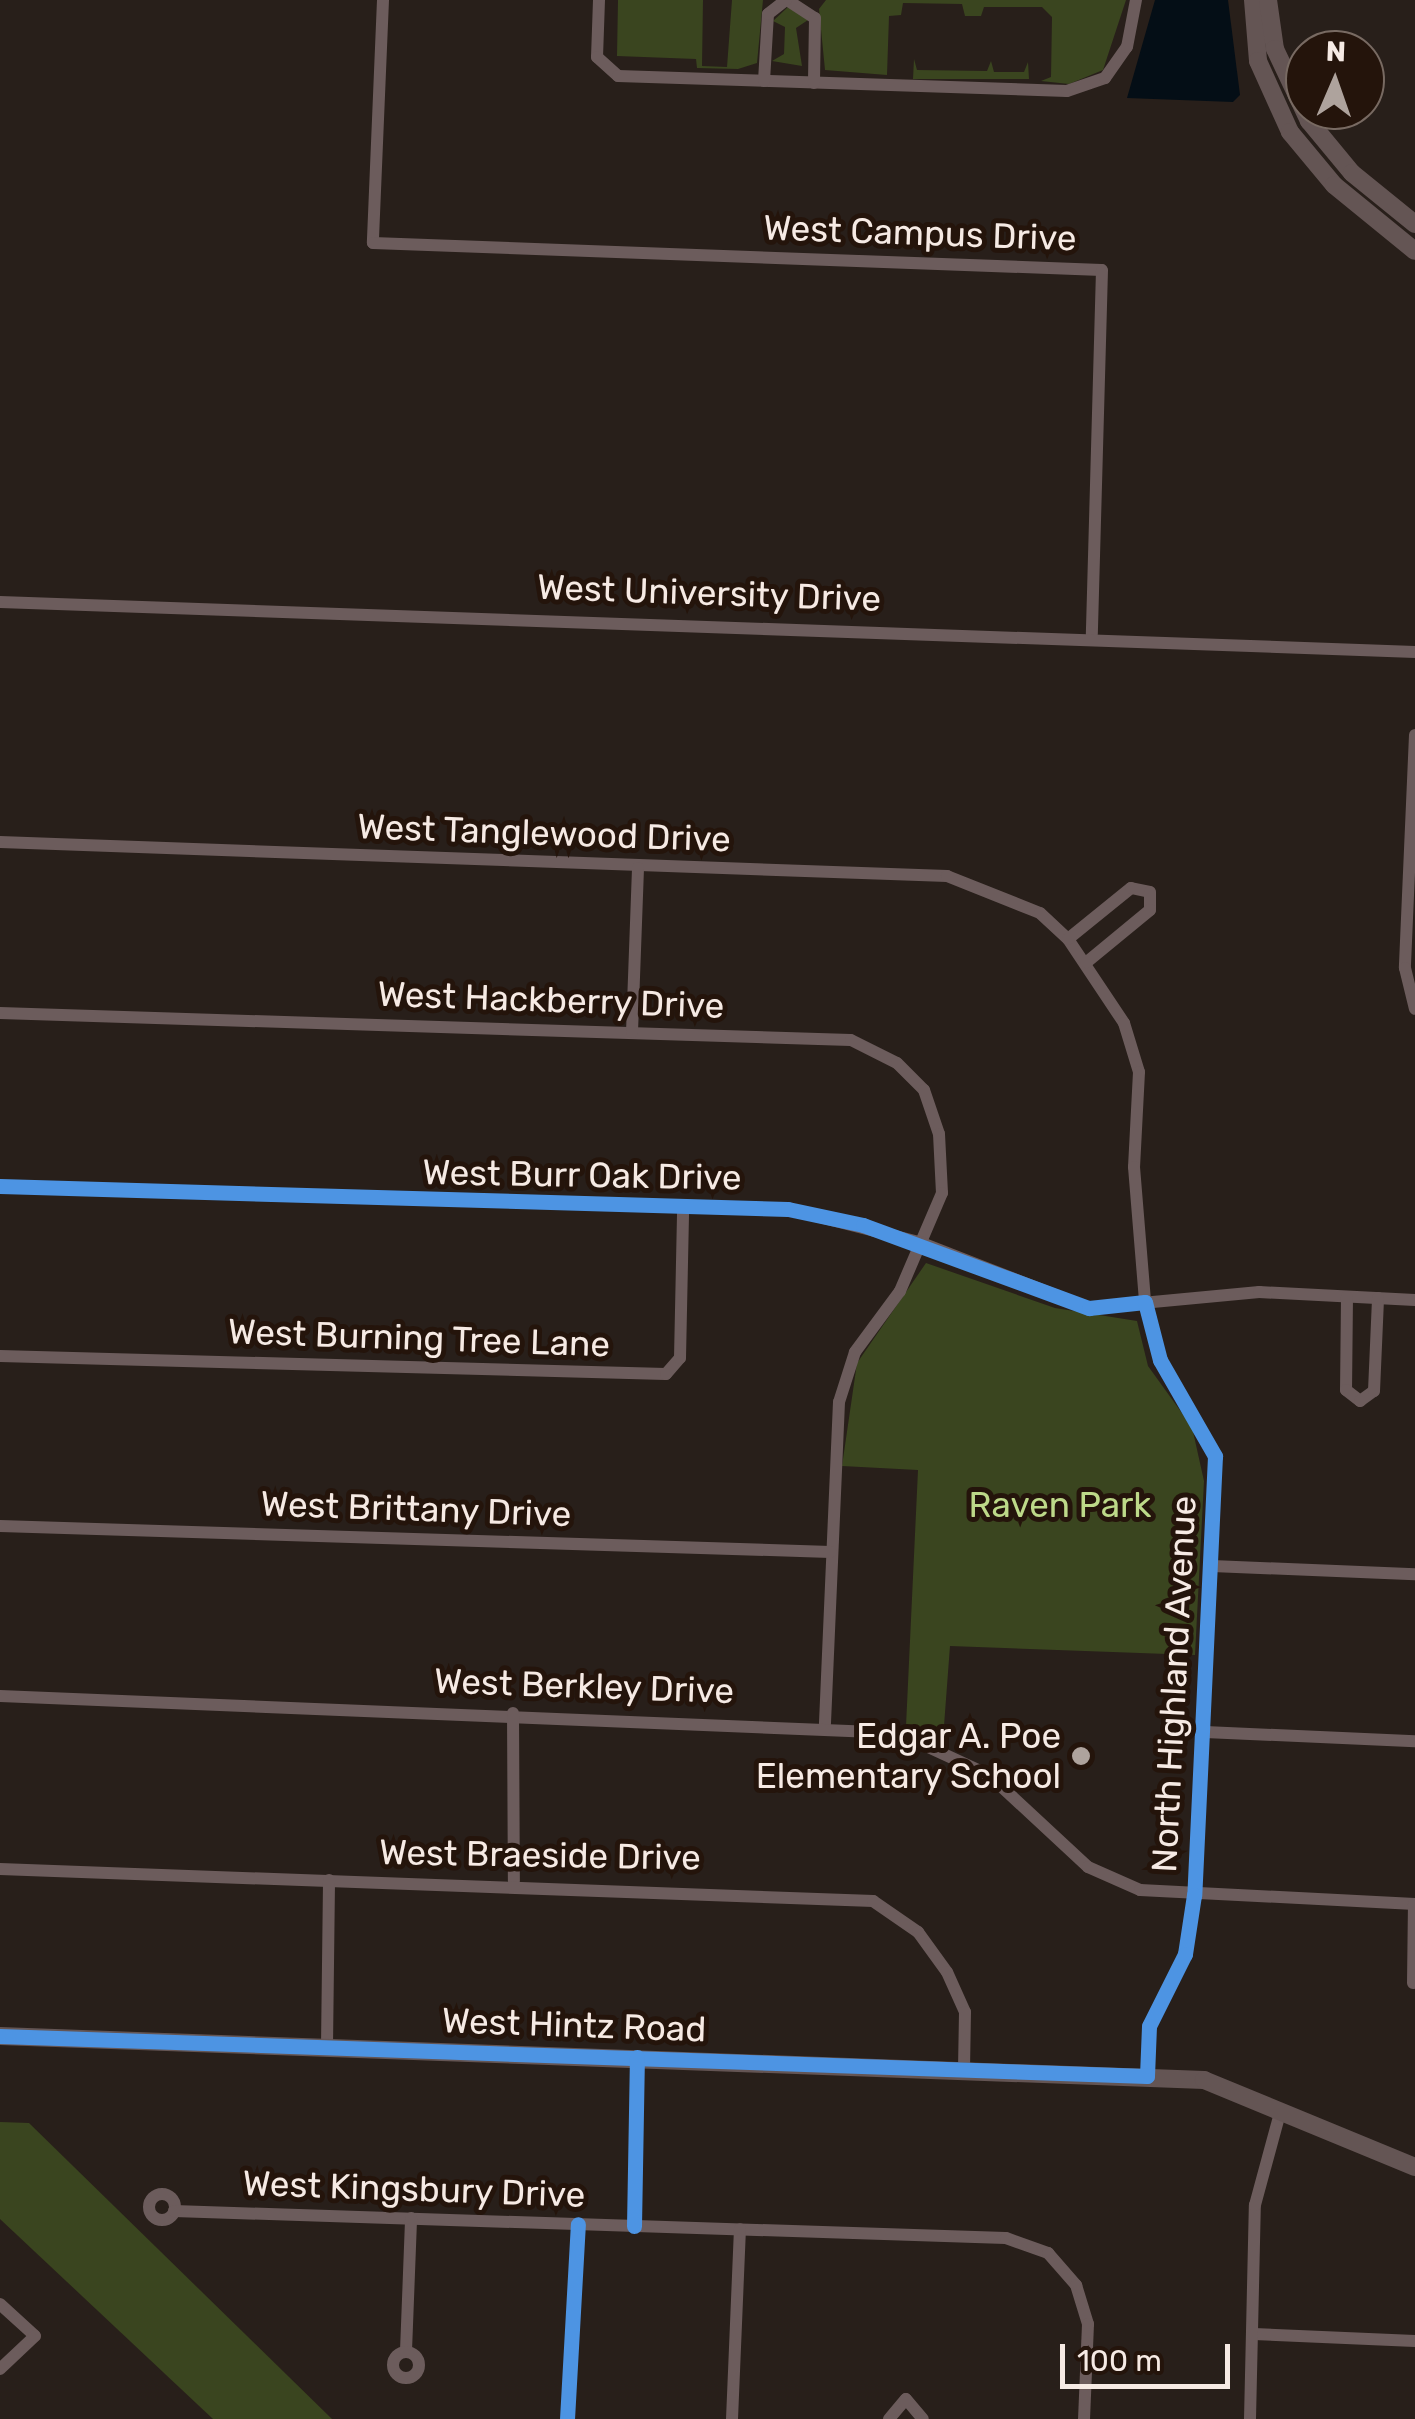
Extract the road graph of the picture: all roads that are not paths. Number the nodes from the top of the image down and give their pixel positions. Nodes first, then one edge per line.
1 (383, 0) edge
2 (599, 0) edge
3 (786, 0) edge
4 (1136, 0) edge
5 (1253, 0) edge
6 (1268, 0) edge
7 (764, 81) junction
8 (814, 83) junction
9 (1415, 224) edge
10 (1415, 251) edge
11 (0, 602) edge
12 (1092, 634) junction
13 (1415, 652) edge
14 (1415, 734) edge
15 (0, 842) edge
16 (638, 868) junction
17 (1068, 938) junction
18 (1087, 962) junction
19 (1415, 1008) edge
20 (0, 1013) edge
21 (632, 1032) junction
22 (0, 1186) edge
23 (683, 1210) junction
24 (922, 1243) junction
25 (1347, 1297) junction
26 (1378, 1298) junction
27 (1415, 1300) edge
28 (1145, 1302) junction
29 (0, 1356) edge
30 (0, 1526) edge
31 (831, 1552) junction
32 (1212, 1566) junction
33 (1415, 1574) edge
34 (0, 1696) edge
35 (513, 1713) junction
36 (826, 1724) junction
37 (1205, 1732) junction
38 (1415, 1741) edge
39 (0, 1868) edge
40 (330, 1880) junction
41 (514, 1882) junction
42 (1194, 1895) junction
43 (1415, 1904) edge
44 (1413, 1983) edge
45 (0, 2036) edge
46 (327, 2046) junction
47 (638, 2057) junction
48 (964, 2069) junction
49 (1147, 2076) junction
50 (1281, 2109) junction
51 (1415, 2167) edge
52 (174, 2211) dead end
53 (411, 2218) junction
54 (578, 2224) junction
55 (634, 2226) junction
56 (740, 2229) junction
57 (0, 2304) edge
58 (1254, 2334) junction
59 (1415, 2341) edge
60 (406, 2351) dead end
61 (0, 2369) edge
62 (567, 2419) edge
63 (732, 2419) edge
64 (889, 2419) edge
65 (923, 2419) edge
66 (1084, 2419) edge
67 (1250, 2419) edge

1 - 12 street, West Campus Drive
2 - 7 street
3 - 7 street
3 - 8 street
4 - 8 street
5 - 10 street
6 - 9 street
7 - 8 street
11 - 12 street, West University Drive
12 - 13 street, West University Drive
14 - 19 street
15 - 16 street, West Tanglewood Drive
16 - 17 street, West Tanglewood Drive
16 - 21 street
17 - 18 street, West Tanglewood Drive
17 - 18 street
18 - 28 street, West Tanglewood Drive
20 - 21 street, West Hackberry Drive
21 - 24 street, West Hackberry Drive
22 - 23 street, West Burr Oak Drive
23 - 24 street, West Burr Oak Drive
23 - 29 street, West Burning Tree Lane
24 - 28 street, West Burr Oak Drive
24 - 31 street, West Hackberry Drive
25 - 26 street, West Burr Oak Drive
25 - 26 street
25 - 28 street, West Burr Oak Drive
26 - 27 street, West Burr Oak Drive
28 - 32 street, North Highland Avenue
30 - 31 street, West Brittany Drive
31 - 36 street, West Hackberry Drive
32 - 33 street
32 - 37 street, North Highland Avenue
34 - 35 street, West Berkley Drive
35 - 36 street, West Berkley Drive
35 - 41 street
36 - 42 street, West Berkley Drive
37 - 38 street
37 - 42 street, North Highland Avenue
39 - 40 street, West Braeside Drive
40 - 41 street, West Braeside Drive
40 - 46 street
41 - 48 street, West Braeside Drive
42 - 43 street, West Berkley Drive
42 - 49 street, North Highland Avenue
43 - 44 street
45 - 46 street, West Hintz Road
46 - 47 street, West Hintz Road
47 - 48 street, West Hintz Road
47 - 55 street
48 - 49 street, West Hintz Road
49 - 50 street, West Hintz Road
50 - 51 street, West Hintz Road
50 - 58 street
52 - 53 street, West Kingsbury Drive
53 - 54 street, West Kingsbury Drive
53 - 60 street
54 - 55 street, West Kingsbury Drive
54 - 62 street
55 - 56 street, West Kingsbury Drive
56 - 63 street
56 - 66 street, West Kingsbury Drive
57 - 61 street
58 - 59 street
58 - 67 street
64 - 65 street

